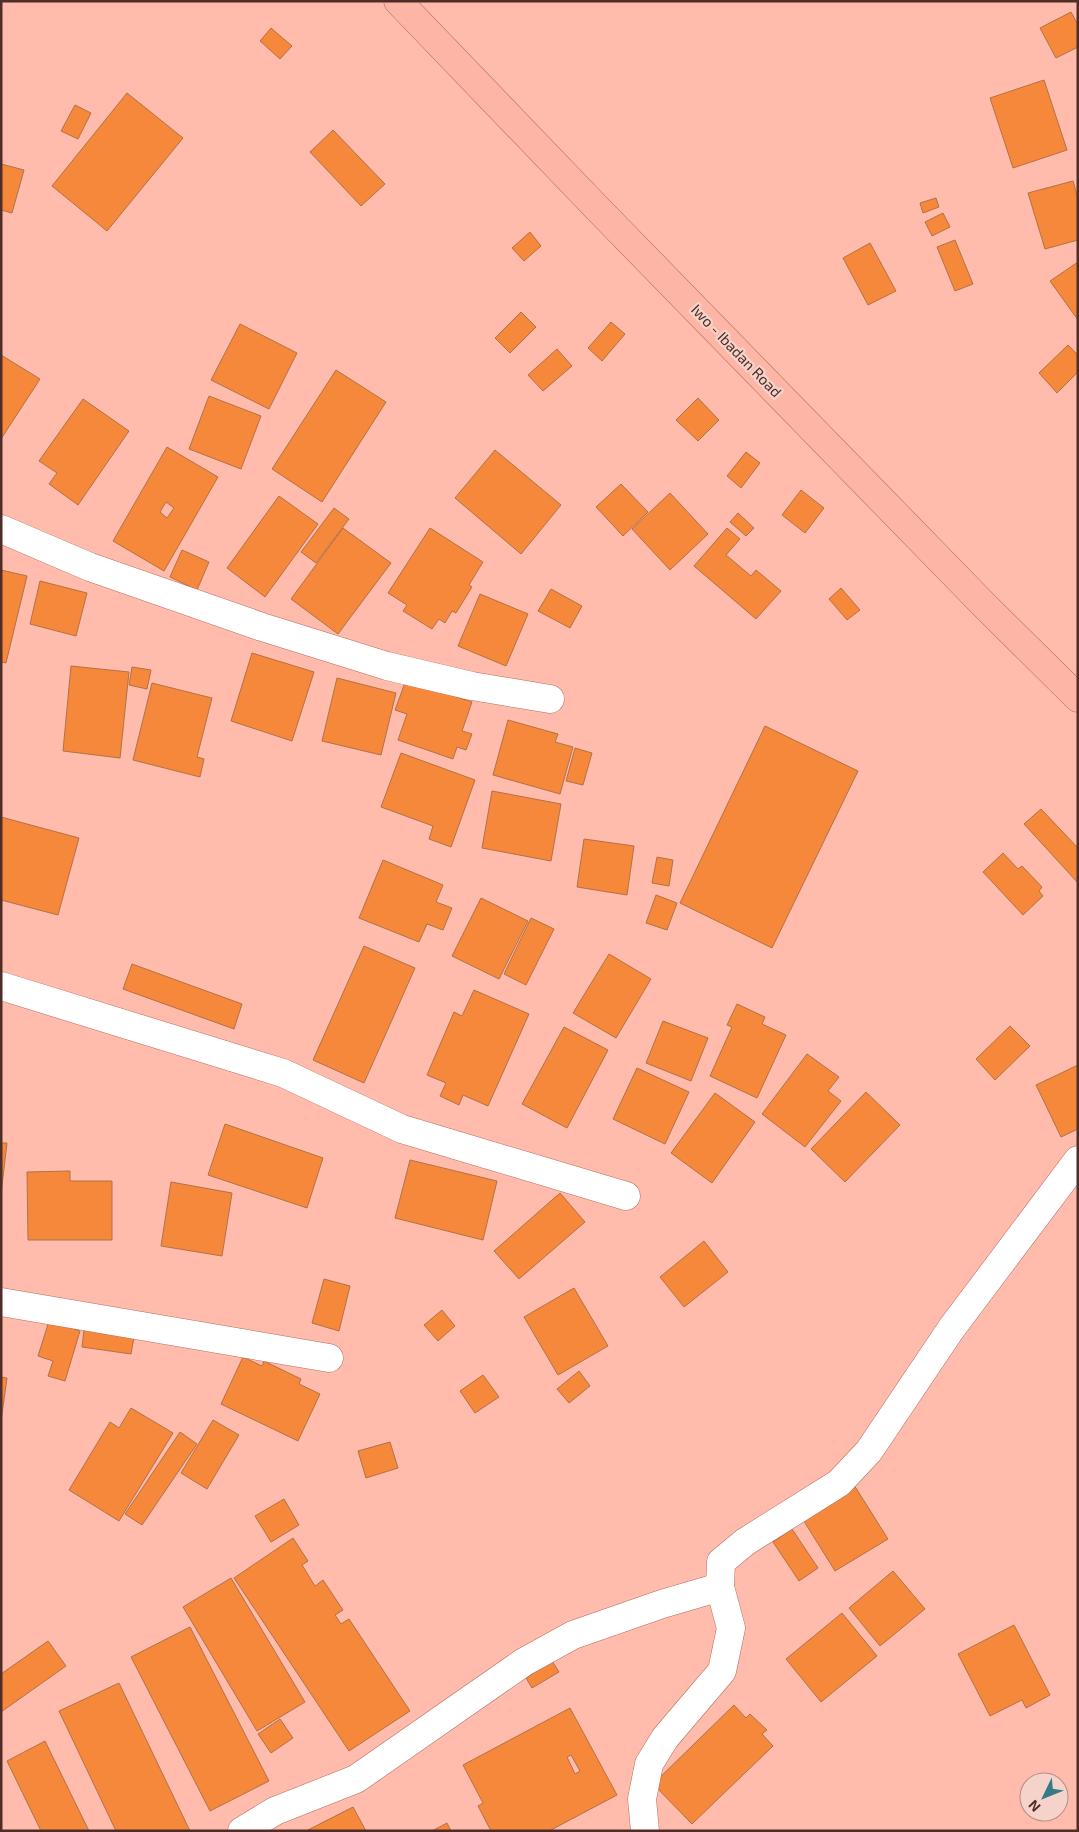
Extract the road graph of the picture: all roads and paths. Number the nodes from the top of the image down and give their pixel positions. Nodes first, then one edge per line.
1 (398, 1) edge
2 (1, 529) edge
3 (1078, 698) edge
4 (550, 699) dead end
5 (1, 986) edge
6 (1078, 1160) edge
7 (626, 1196) dead end
8 (1, 1302) edge
9 (329, 1358) dead end
10 (720, 1587) junction
11 (242, 1831) edge
12 (645, 1831) edge

1 - 3 main road, Iwo - Ibadan Road
2 - 4 street
5 - 7 street
6 - 10 street
8 - 9 street
10 - 11 street
10 - 12 street

